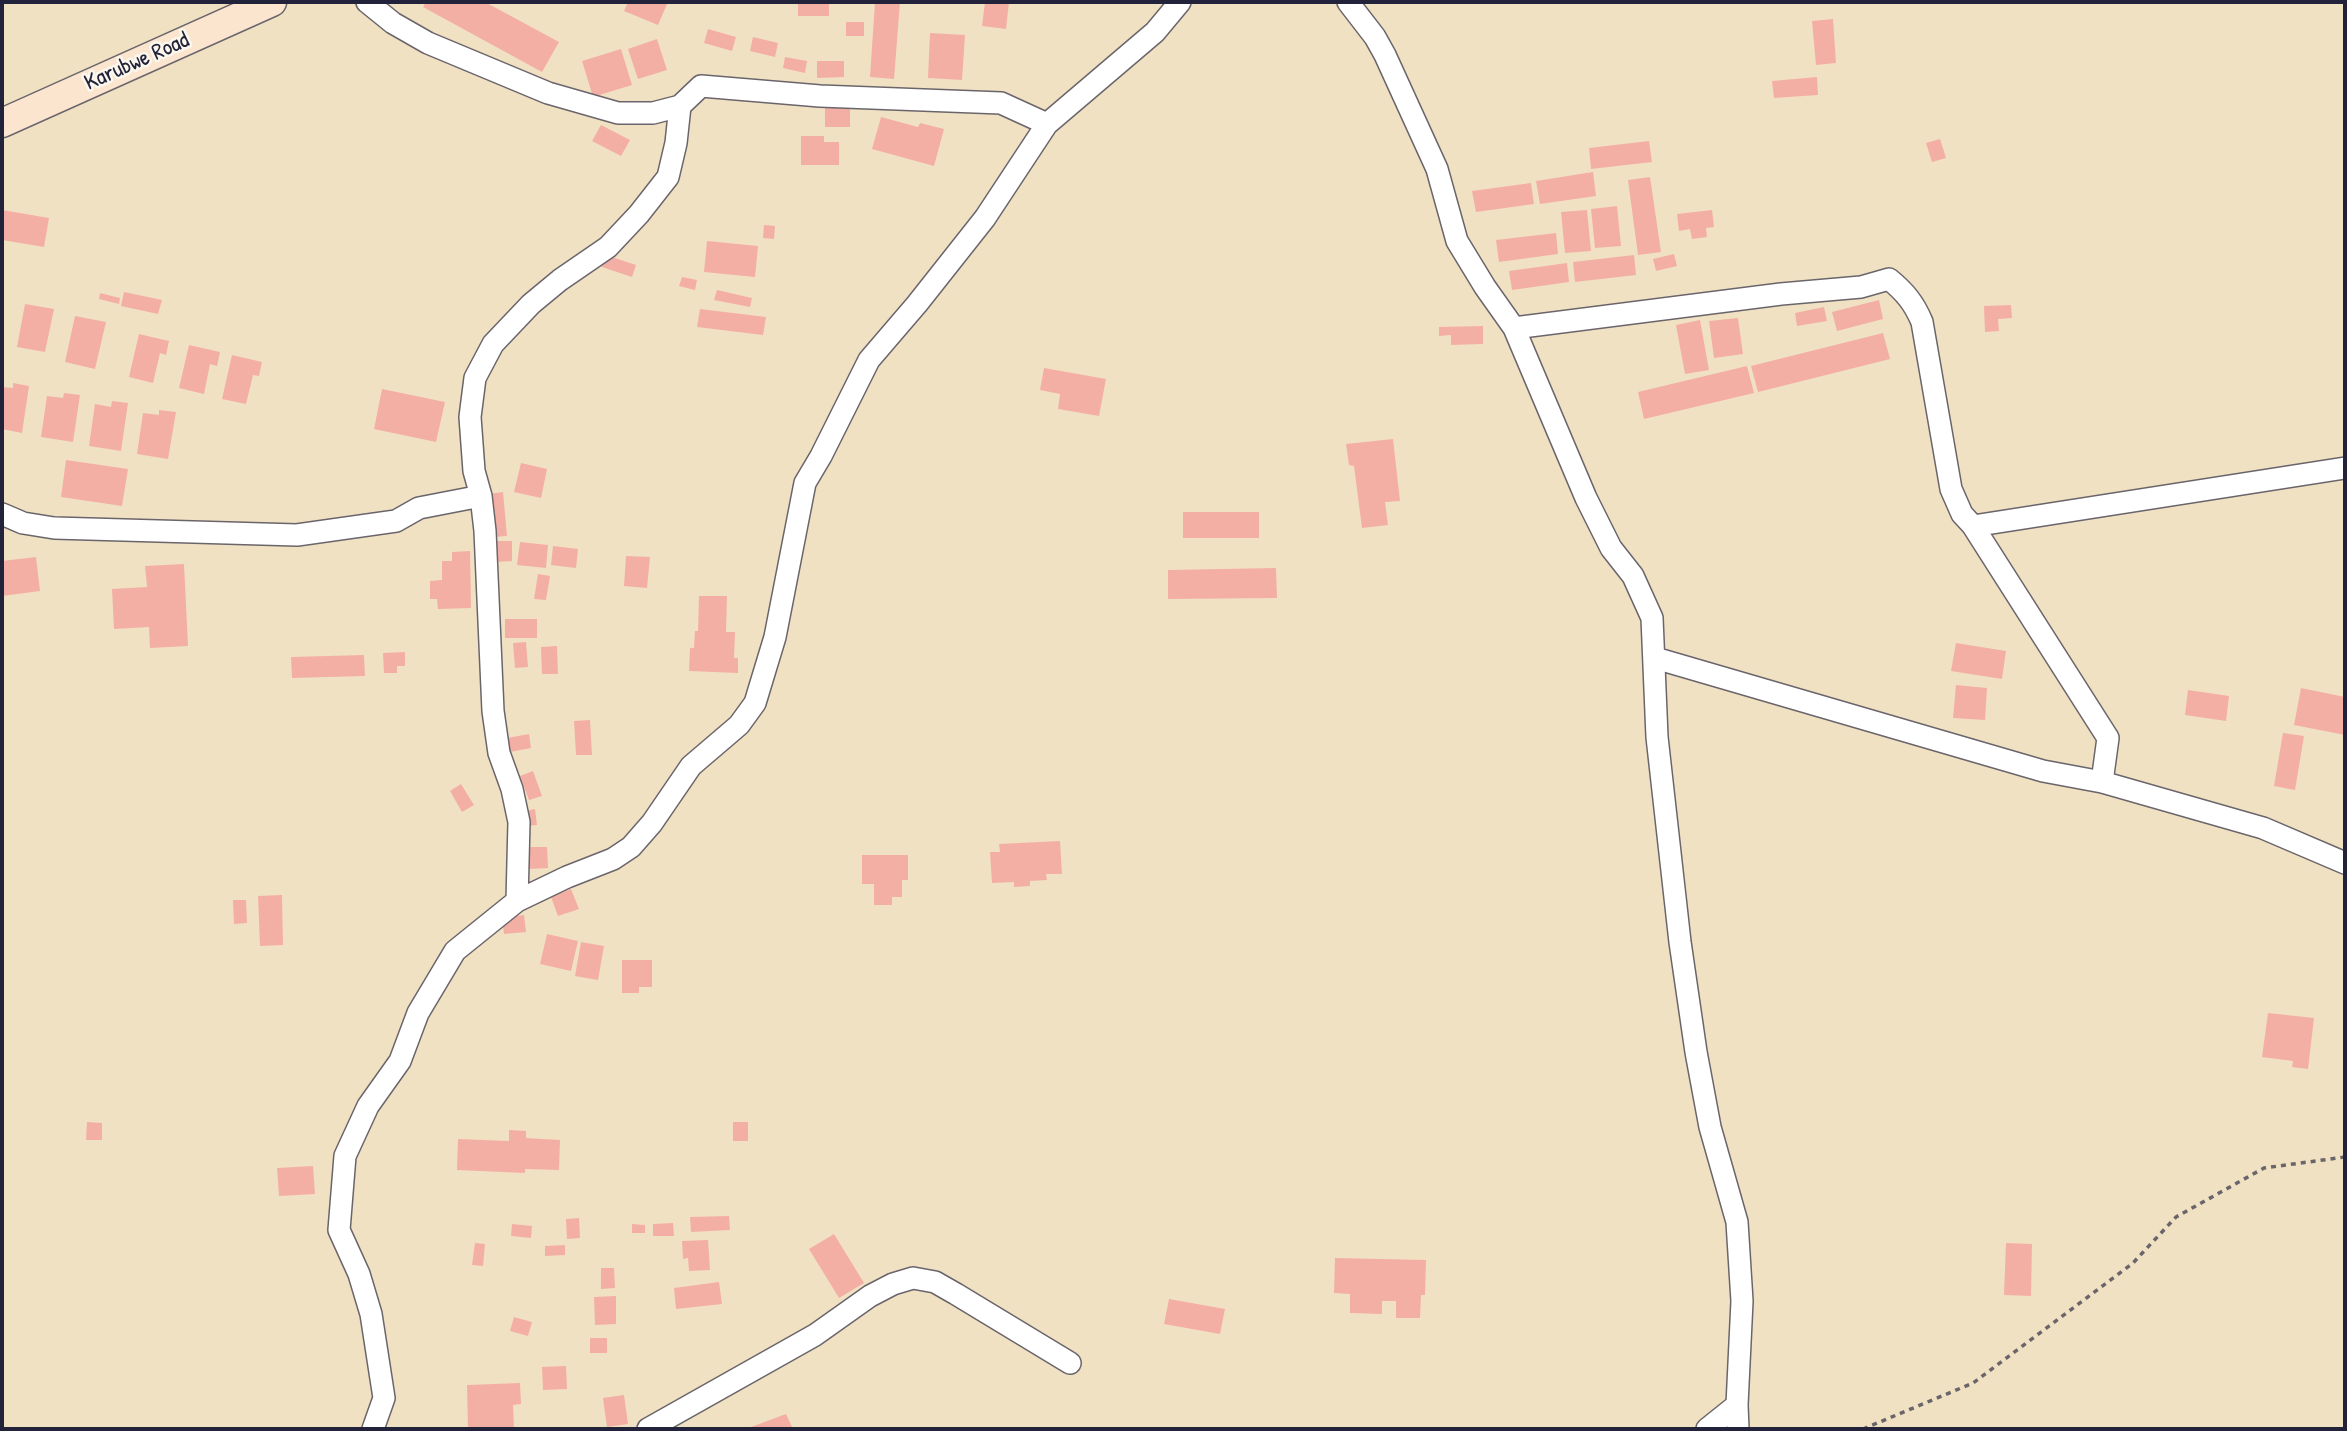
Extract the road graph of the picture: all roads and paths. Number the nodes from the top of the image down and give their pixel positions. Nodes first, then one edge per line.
1 (272, 2) edge
2 (367, 2) edge
3 (1180, 2) edge
4 (1348, 2) edge
5 (680, 106) junction
6 (2, 123) edge
7 (1047, 124) junction
8 (1514, 328) junction
9 (2345, 468) edge
10 (481, 496) junction
11 (2, 514) edge
12 (1973, 526) junction
13 (1655, 658) junction
14 (2102, 782) junction
15 (2345, 863) edge
16 (517, 901) junction
17 (2345, 1157) edge
18 (1070, 1363) dead end
19 (1737, 1405) junction
20 (373, 1429) edge
21 (648, 1429) edge
22 (1707, 1429) edge
23 (1738, 1429) edge
24 (1863, 1429) edge

1 - 6 street, Karubwe Road
2 - 5 street
3 - 7 street
4 - 8 street
5 - 7 street
5 - 10 street
7 - 16 street
8 - 12 street
8 - 13 street
9 - 12 street
10 - 11 street
10 - 16 street
12 - 14 street
13 - 14 street
13 - 19 street
14 - 15 street
16 - 20 street
17 - 24 path
18 - 21 street
19 - 22 street
19 - 23 street

